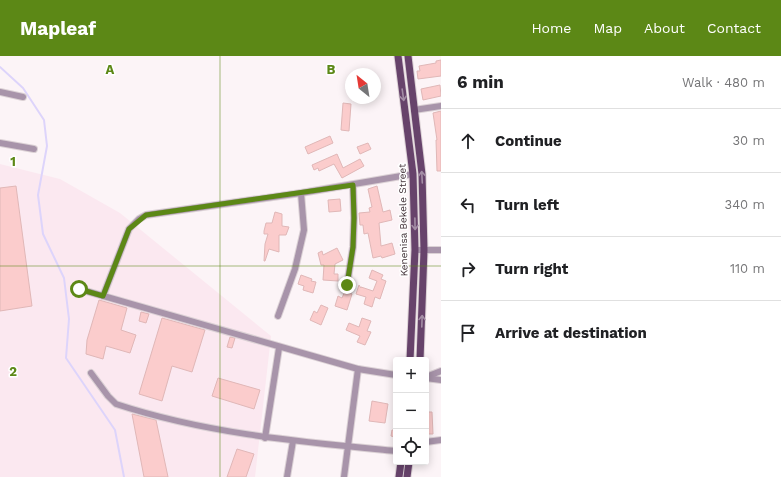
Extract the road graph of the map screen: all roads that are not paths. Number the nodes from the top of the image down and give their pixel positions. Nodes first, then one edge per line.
1 (398, 56) edge
2 (408, 56) edge
3 (0, 92) edge
4 (23, 97) dead end
5 (441, 106) edge
6 (414, 110) junction
7 (0, 143) edge
8 (34, 149) dead end
9 (414, 174) junction
10 (353, 185) junction
11 (301, 193) junction
12 (415, 250) junction
13 (424, 250) junction
14 (441, 250) edge
15 (347, 285) dead end
16 (79, 289) dead end
17 (103, 296) junction
18 (278, 316) dead end
19 (279, 348) junction
20 (410, 357) edge
21 (420, 357) edge
22 (358, 369) junction
23 (441, 371) edge
24 (91, 373) dead end
25 (393, 375) edge
26 (429, 377) edge
27 (429, 378) edge
28 (441, 380) edge
29 (265, 438) junction
30 (441, 440) edge
31 (293, 441) junction
32 (429, 442) edge
33 (347, 446) junction
34 (393, 451) edge
35 (401, 465) edge
36 (409, 465) edge
37 (287, 477) edge
38 (344, 477) edge
39 (399, 477) edge
40 (407, 477) edge

1 -> 9 main road, Kenenisa Bekele Street
2 - 6 main road, Kenenisa Bekele Street
3 - 4 street
5 - 6 street
13 -> 6 main road, Kenenisa Bekele Street
7 - 8 street
9 - 10 street
9 -> 12 main road, Kenenisa Bekele Street
10 - 11 street
10 - 15 street
11 - 17 street
11 - 18 street
12 - 13 street
12 - 20 main road, Kenenisa Bekele Street
13 - 14 street
21 -> 13 main road, Kenenisa Bekele Street
16 - 17 street
17 - 19 street
19 - 22 street
19 - 29 street
22 - 25 street
22 - 33 street
23 - 26 street
24 - 29 street
27 - 28 street
29 - 31 street
30 - 32 street
31 - 33 street
31 - 37 street
33 - 34 street
33 - 38 street
35 - 39 main road
36 - 40 main road

